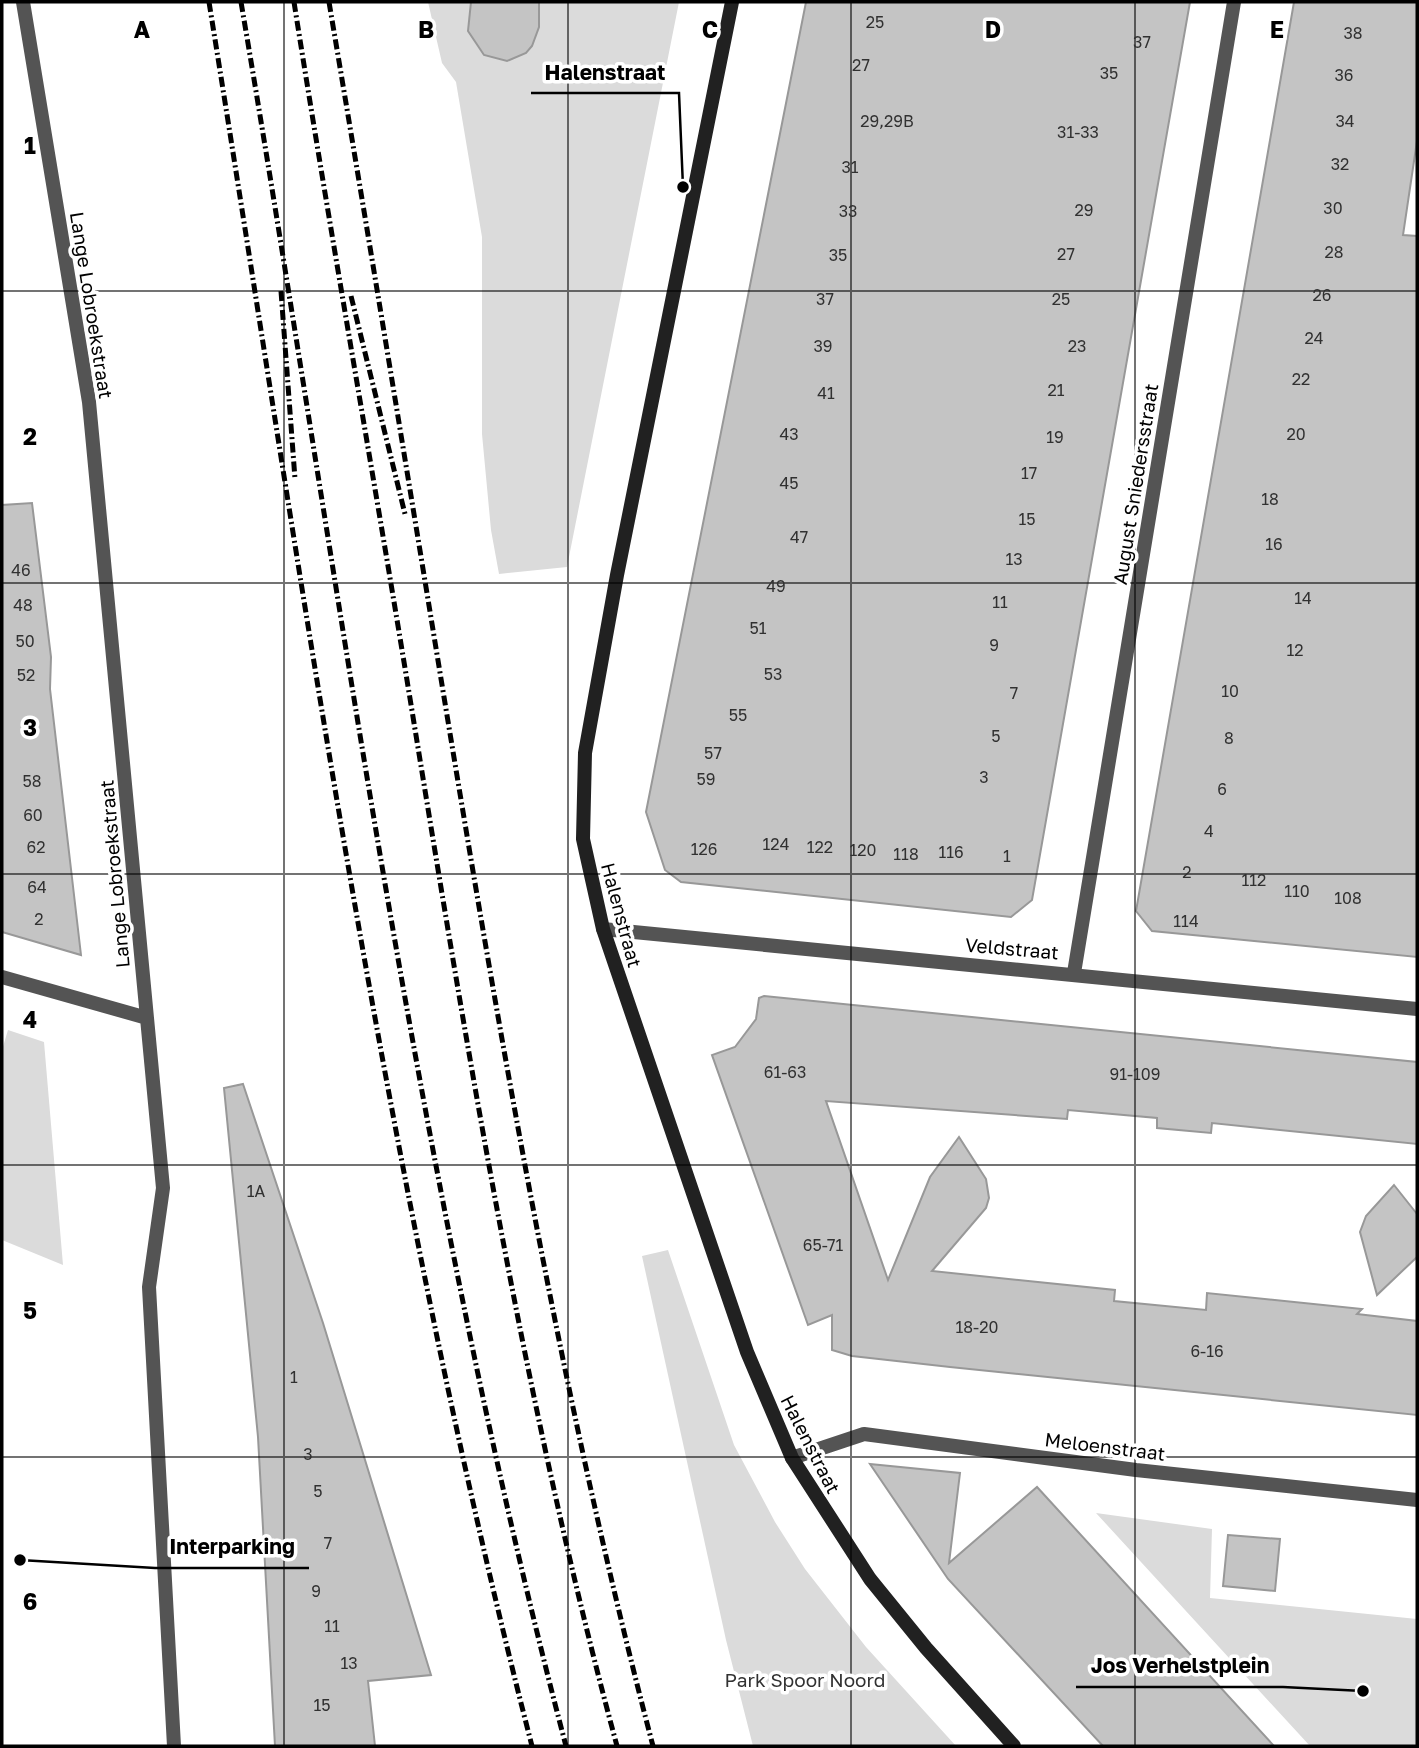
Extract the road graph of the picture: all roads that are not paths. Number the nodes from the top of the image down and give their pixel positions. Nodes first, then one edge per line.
1 (23, 2) edge
2 (732, 2) edge
3 (1234, 2) edge
4 (603, 929) junction
5 (1073, 973) junction
6 (2, 977) edge
7 (1417, 1009) edge
8 (147, 1018) junction
9 (792, 1458) junction
10 (1417, 1500) edge
11 (174, 1746) edge
12 (1014, 1746) edge

1 - 8 street, Lange Lobroekstraat
2 - 4 street, Halenstraat
3 - 5 street, August Sniedersstraat
4 - 5 street, Veldstraat
4 - 9 street, Halenstraat
5 - 7 street, Veldstraat
6 - 8 street
8 - 11 street, Lange Lobroekstraat
9 - 10 street, Meloenstraat
9 - 12 street, Halenstraat

